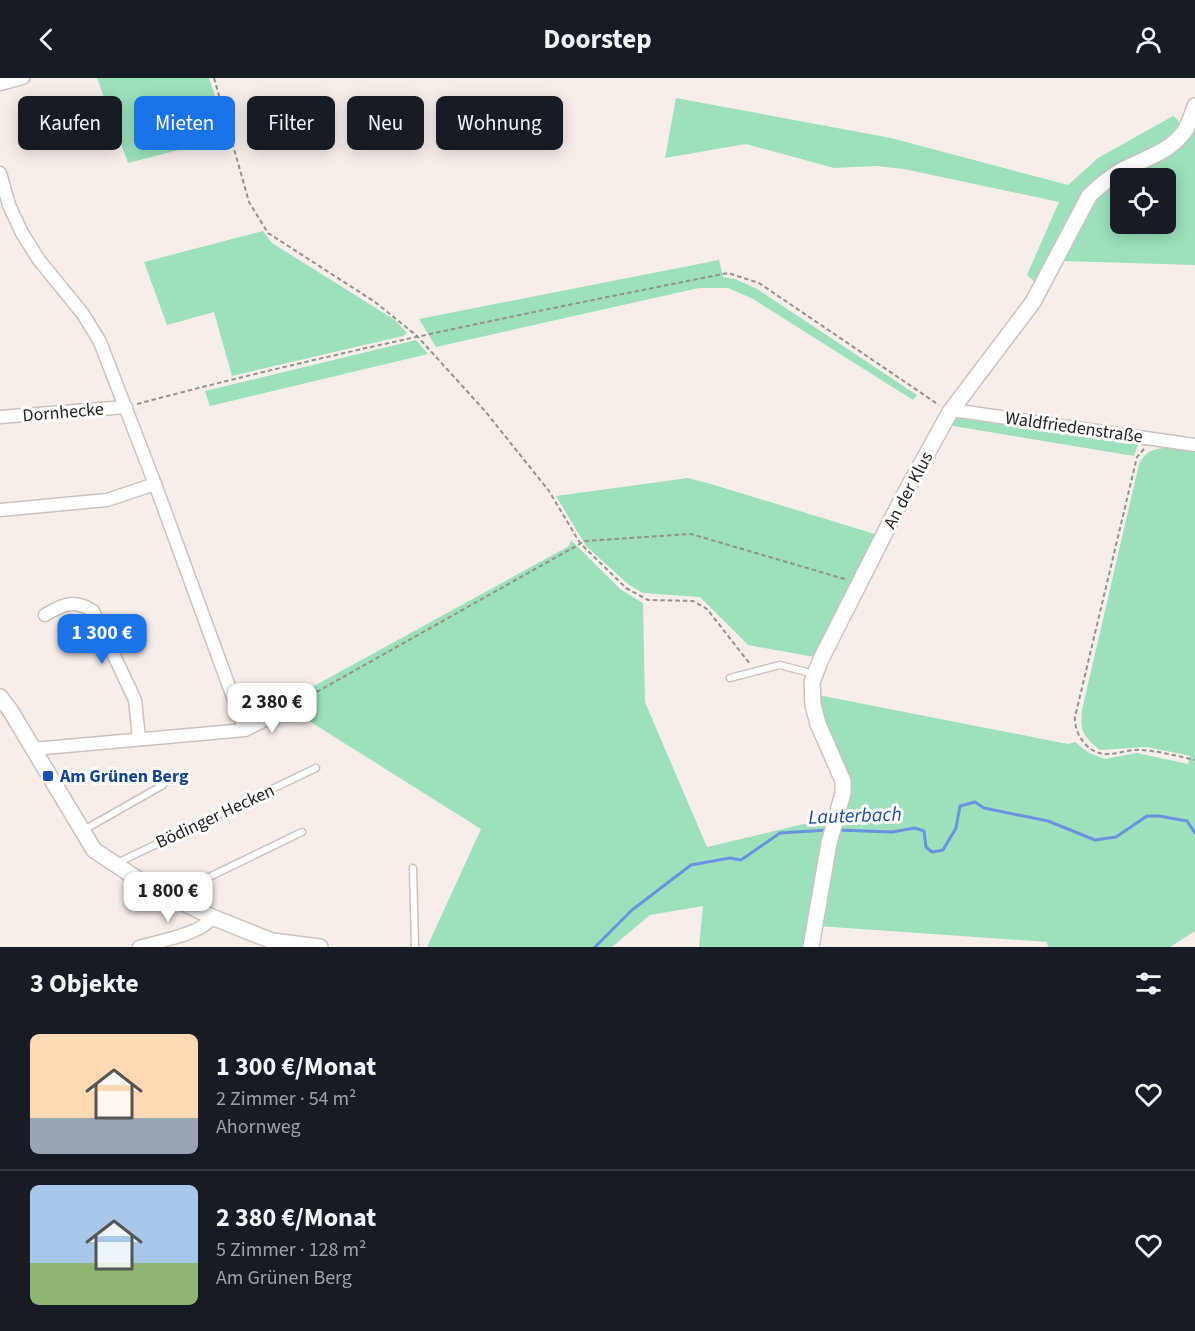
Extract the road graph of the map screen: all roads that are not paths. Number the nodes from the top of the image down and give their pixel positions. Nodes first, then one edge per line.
1 (23, 78) edge
2 (0, 84) edge
3 (1195, 106) edge
4 (0, 173) edge
5 (2, 191) edge
6 (126, 407) junction
7 (951, 411) junction
8 (0, 417) edge
9 (1195, 445) edge
10 (155, 484) junction
11 (0, 510) edge
12 (45, 615) dead end
13 (814, 674) junction
14 (730, 678) dead end
15 (0, 698) edge
16 (286, 709) road end
17 (5, 711) edge
18 (245, 730) junction
19 (139, 739) junction
20 (33, 749) junction
21 (316, 768) dead end
22 (164, 785) dead end
23 (82, 831) junction
24 (302, 832) dead end
25 (114, 864) junction
26 (413, 868) dead end
27 (169, 897) junction
28 (212, 917) junction
29 (139, 947) edge
30 (320, 947) edge
31 (415, 947) edge
32 (811, 947) edge

1 - 2 street
3 - 7 street, An der Klus
4 - 5 street
5 - 6 street
6 - 8 street, Dornhecke
6 - 10 street
7 - 9 street, Waldfriedenstraße
7 - 13 street, An der Klus
10 - 11 street
10 - 18 street
12 - 19 street
13 - 14 lane
13 - 32 street, An der Klus
15 - 17 street
16 - 18 street
17 - 20 street
18 - 19 street
19 - 20 street
20 - 23 street
21 - 25 lane, Bödinger Hecken
22 - 23 lane
23 - 25 street
24 - 27 lane
25 - 27 street
26 - 31 lane
27 - 28 street
28 - 29 street
28 - 30 street

